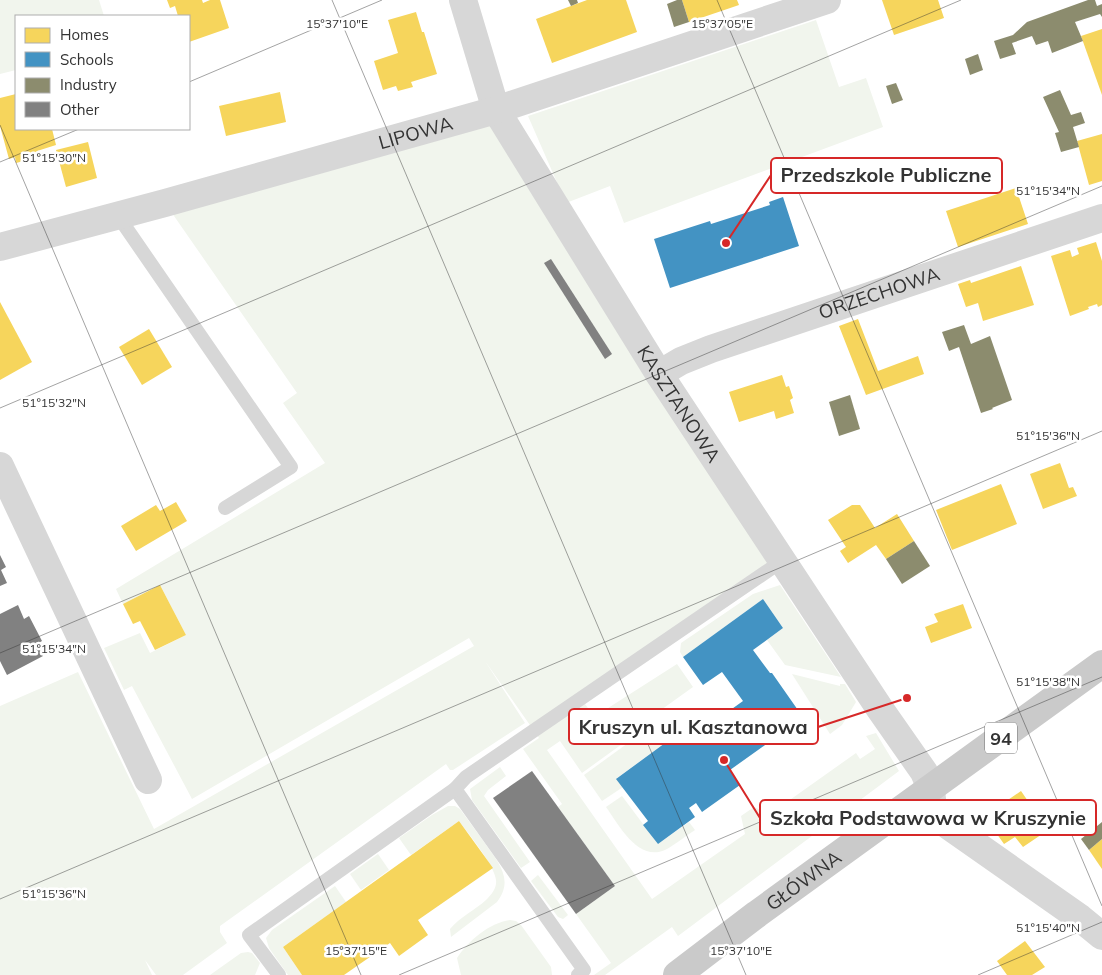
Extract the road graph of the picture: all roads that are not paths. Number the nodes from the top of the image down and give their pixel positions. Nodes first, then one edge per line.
1 (463, 0) edge
2 (827, 0) edge
3 (496, 110) junction
4 (118, 216) junction
5 (1102, 218) edge
6 (1, 244) edge
7 (659, 374) junction
8 (0, 466) edge
9 (225, 508) dead end
10 (782, 561) junction
11 (1102, 664) edge
12 (148, 780) dead end
13 (455, 788) junction
14 (931, 789) junction
15 (1102, 936) edge
16 (279, 975) edge
17 (578, 975) edge
18 (677, 975) edge

1 - 3 street, KASZTANOWA
2 - 3 street, LIPOWA
3 - 4 street, LIPOWA
3 - 7 street, KASZTANOWA
4 - 6 street, LIPOWA
4 - 9 lane
5 - 7 street, ORZECHOWA
7 - 10 street, KASZTANOWA
8 - 12 street
10 - 13 lane
10 - 14 street, KASZTANOWA
11 - 14 main road, GŁÓWNA / 94
13 - 16 lane
13 - 17 lane
14 - 15 street, KASZTANOWA
14 - 18 main road, GŁÓWNA / 94

